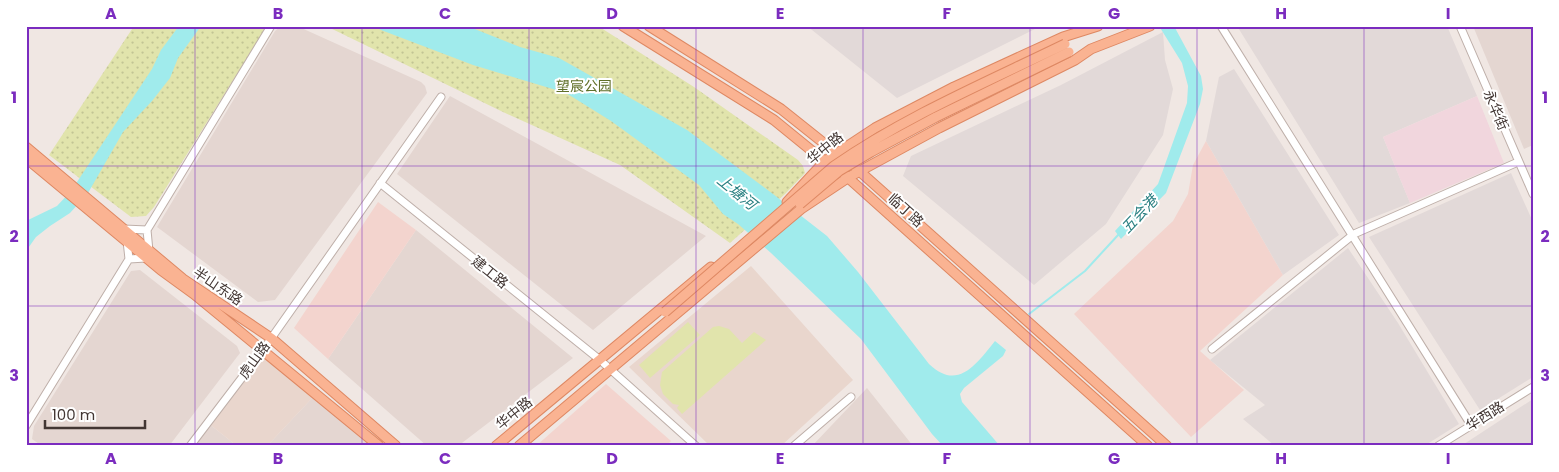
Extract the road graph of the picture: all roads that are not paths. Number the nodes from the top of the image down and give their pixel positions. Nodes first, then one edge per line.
1 (271, 26) edge
2 (623, 26) edge
3 (649, 26) edge
4 (1098, 26) edge
5 (1150, 26) edge
6 (1221, 26) edge
7 (1460, 26) edge
8 (1086, 31) junction
9 (1067, 48) junction
10 (1091, 49) junction
11 (441, 97) dead end
12 (26, 147) edge
13 (836, 153) junction
14 (26, 158) edge
15 (825, 161) junction
16 (1518, 162) junction
17 (861, 171) junction
18 (56, 177) junction
19 (849, 178) junction
20 (380, 183) junction
21 (1533, 194) edge
22 (84, 201) junction
23 (124, 229) junction
24 (147, 230) junction
25 (1352, 235) junction
26 (127, 242) junction
27 (148, 254) junction
28 (129, 259) junction
29 (667, 314) junction
30 (271, 338) junction
31 (619, 344) junction
32 (1212, 349) dead end
33 (263, 350) junction
34 (626, 355) junction
35 (600, 360) junction
36 (609, 369) junction
37 (1533, 387) edge
38 (851, 397) dead end
39 (1471, 425) junction
40 (26, 426) edge
41 (190, 446) edge
42 (379, 446) edge
43 (396, 446) edge
44 (496, 446) edge
45 (518, 446) edge
46 (696, 446) edge
47 (794, 446) edge
48 (1148, 446) edge
49 (1167, 446) edge
50 (1438, 446) edge

1 - 24 street
2 - 15 main road, 临丁路
3 - 13 main road, 临丁路
4 - 8 main road, 华中路
5 - 10 main road, 华中路
6 - 25 street
7 - 16 street, 永华街
8 - 9 main road, 华中路
8 - 13 main road, 华中路
9 - 10 main road, 华中路
9 - 29 main road, 华中路, bridge
10 - 17 main road, 华中路
11 - 20 street
12 - 18 main road, 半山东路
13 - 15 main road, 华中路
13 - 17 main road, 临丁路
14 - 18 main road, 半山东路
15 - 19 main road, 临丁路
15 - 31 main road, 华中路, bridge
16 - 21 street, 永华街
16 - 25 street
17 - 19 main road, 华中路
17 - 49 main road, 临丁路
18 - 22 main road, 半山东路
19 - 34 main road, 华中路
19 - 48 main road, 临丁路
20 - 30 street, 虎山路
20 - 35 street, 建工路
22 - 23 main road, 半山东路
22 - 26 main road, 半山东路
23 - 24 street
23 - 27 main road, 半山东路
24 - 27 street
25 - 32 street
25 - 39 street
26 - 27 main road, 半山东路
26 - 28 street
27 - 28 street
27 - 30 main road, 半山东路
27 - 33 main road, 半山东路
28 - 40 street
29 - 31 main road, 华中路
29 - 34 main road, 华中路
30 - 33 street, 虎山路
30 - 43 main road, 半山东路
31 - 35 main road, 华中路
33 - 41 street, 虎山路
33 - 42 main road, 半山东路
34 - 36 main road, 华中路
35 - 36 street, 建工路
35 - 44 main road, 华中路
36 - 45 main road, 华中路
36 - 46 street
37 - 39 street, 华西路
38 - 47 street
39 - 50 street, 华西路

